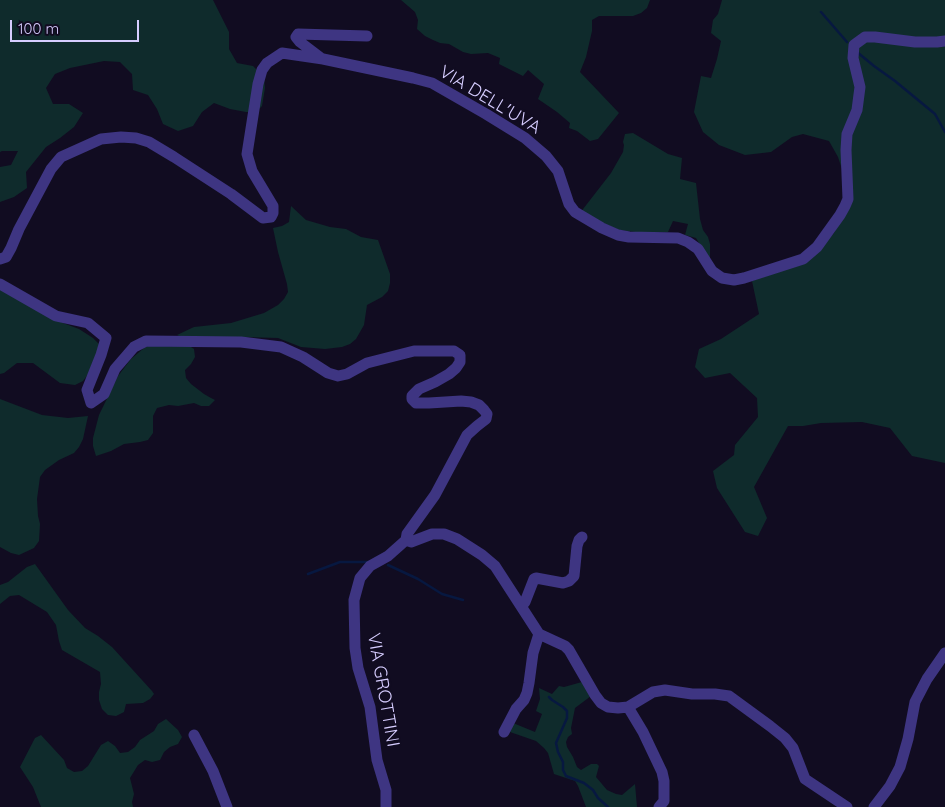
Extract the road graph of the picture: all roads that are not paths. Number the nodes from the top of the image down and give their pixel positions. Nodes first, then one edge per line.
1 (367, 36) dead end
2 (945, 41) edge
3 (323, 59) junction
4 (0, 259) edge
5 (0, 284) edge
6 (582, 537) dead end
7 (406, 540) junction
8 (521, 606) junction
9 (539, 634) junction
10 (945, 653) edge
11 (628, 707) junction
12 (504, 732) dead end
13 (194, 735) dead end
14 (227, 807) edge
15 (386, 807) edge
16 (659, 807) edge
17 (847, 807) edge
18 (874, 807) edge

1 - 3 street
2 - 3 street, VIA DELL'UVA
3 - 4 street, VIA DELL'UVA
5 - 7 street
6 - 8 street
7 - 8 street
7 - 15 street, VIA GROTTINI
8 - 9 street
9 - 11 street
9 - 12 street
10 - 18 street
11 - 16 street
11 - 17 street
13 - 14 street

